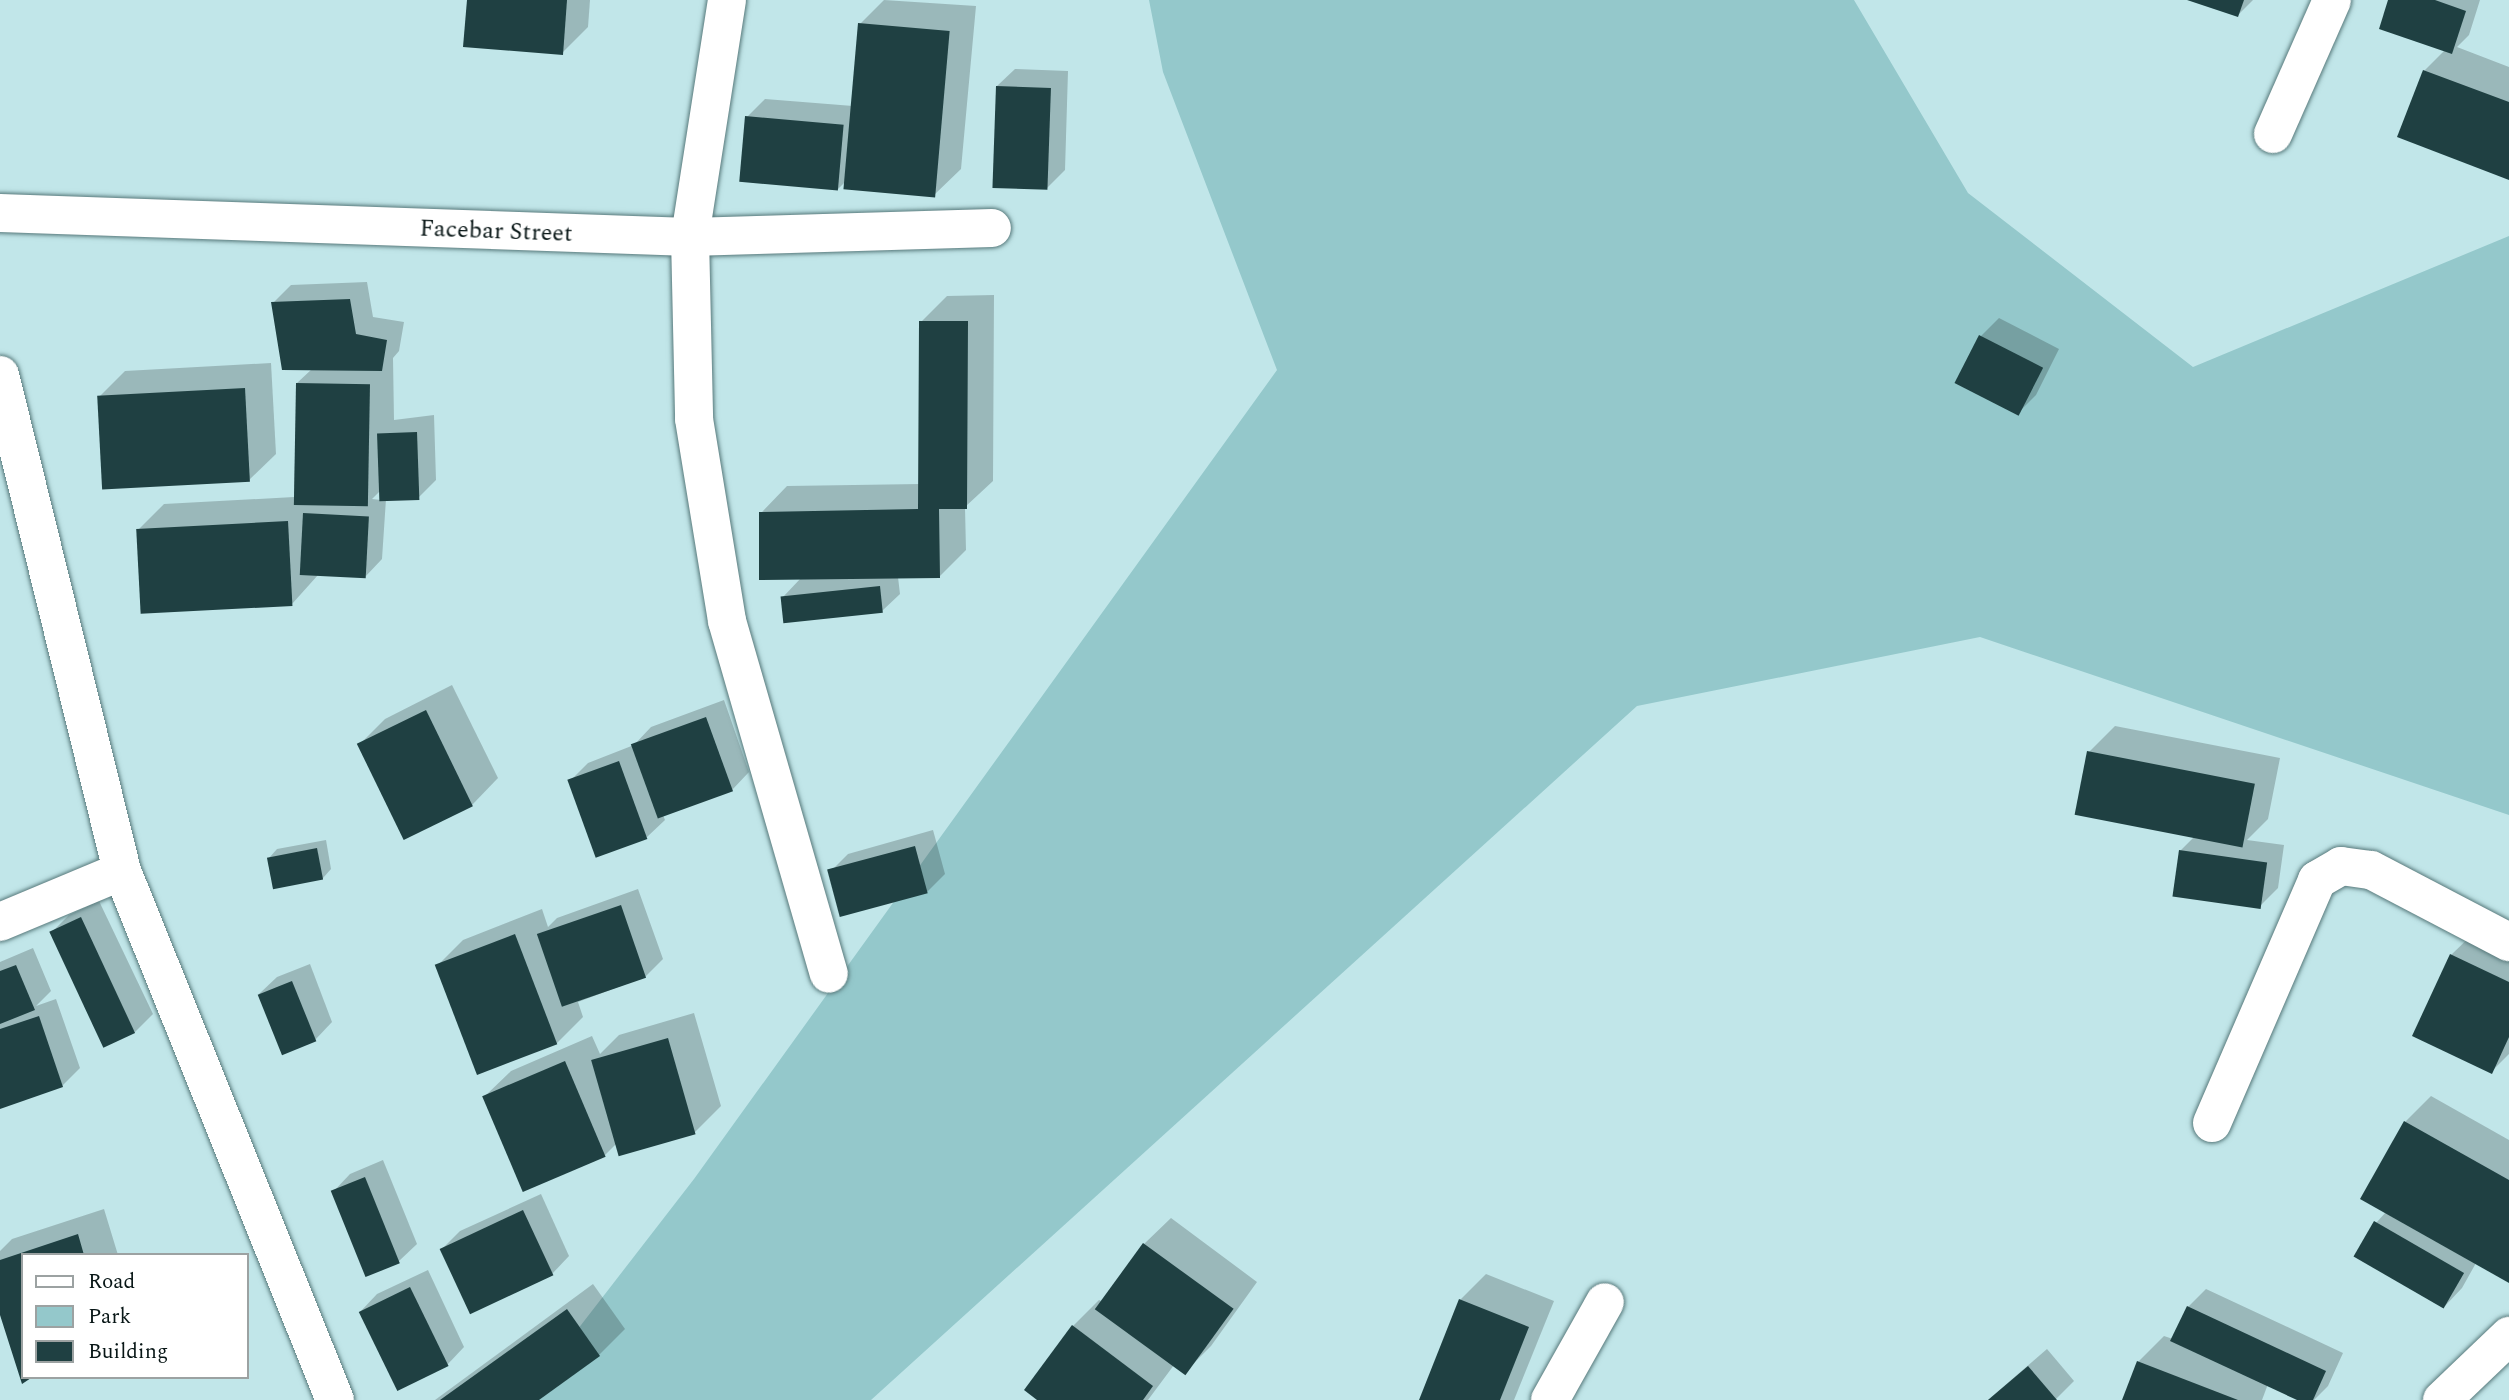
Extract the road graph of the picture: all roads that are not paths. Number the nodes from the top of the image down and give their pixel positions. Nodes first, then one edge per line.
1 (727, 0) edge
2 (2332, 0) edge
3 (2273, 134) dead end
4 (0, 213) edge
5 (992, 228) dead end
6 (690, 237) junction
7 (0, 375) edge
8 (122, 871) junction
9 (0, 922) edge
10 (2509, 942) edge
11 (830, 974) dead end
12 (2212, 1123) dead end
13 (1605, 1302) dead end
14 (2509, 1336) edge
15 (335, 1400) edge
16 (1550, 1400) edge
17 (2442, 1400) edge

1 - 6 street
2 - 3 street
4 - 6 street, Facebar Street
5 - 6 street, Facebar Street
6 - 11 street
7 - 8 street
8 - 9 street
8 - 15 street
10 - 12 street
13 - 16 street
14 - 17 street

